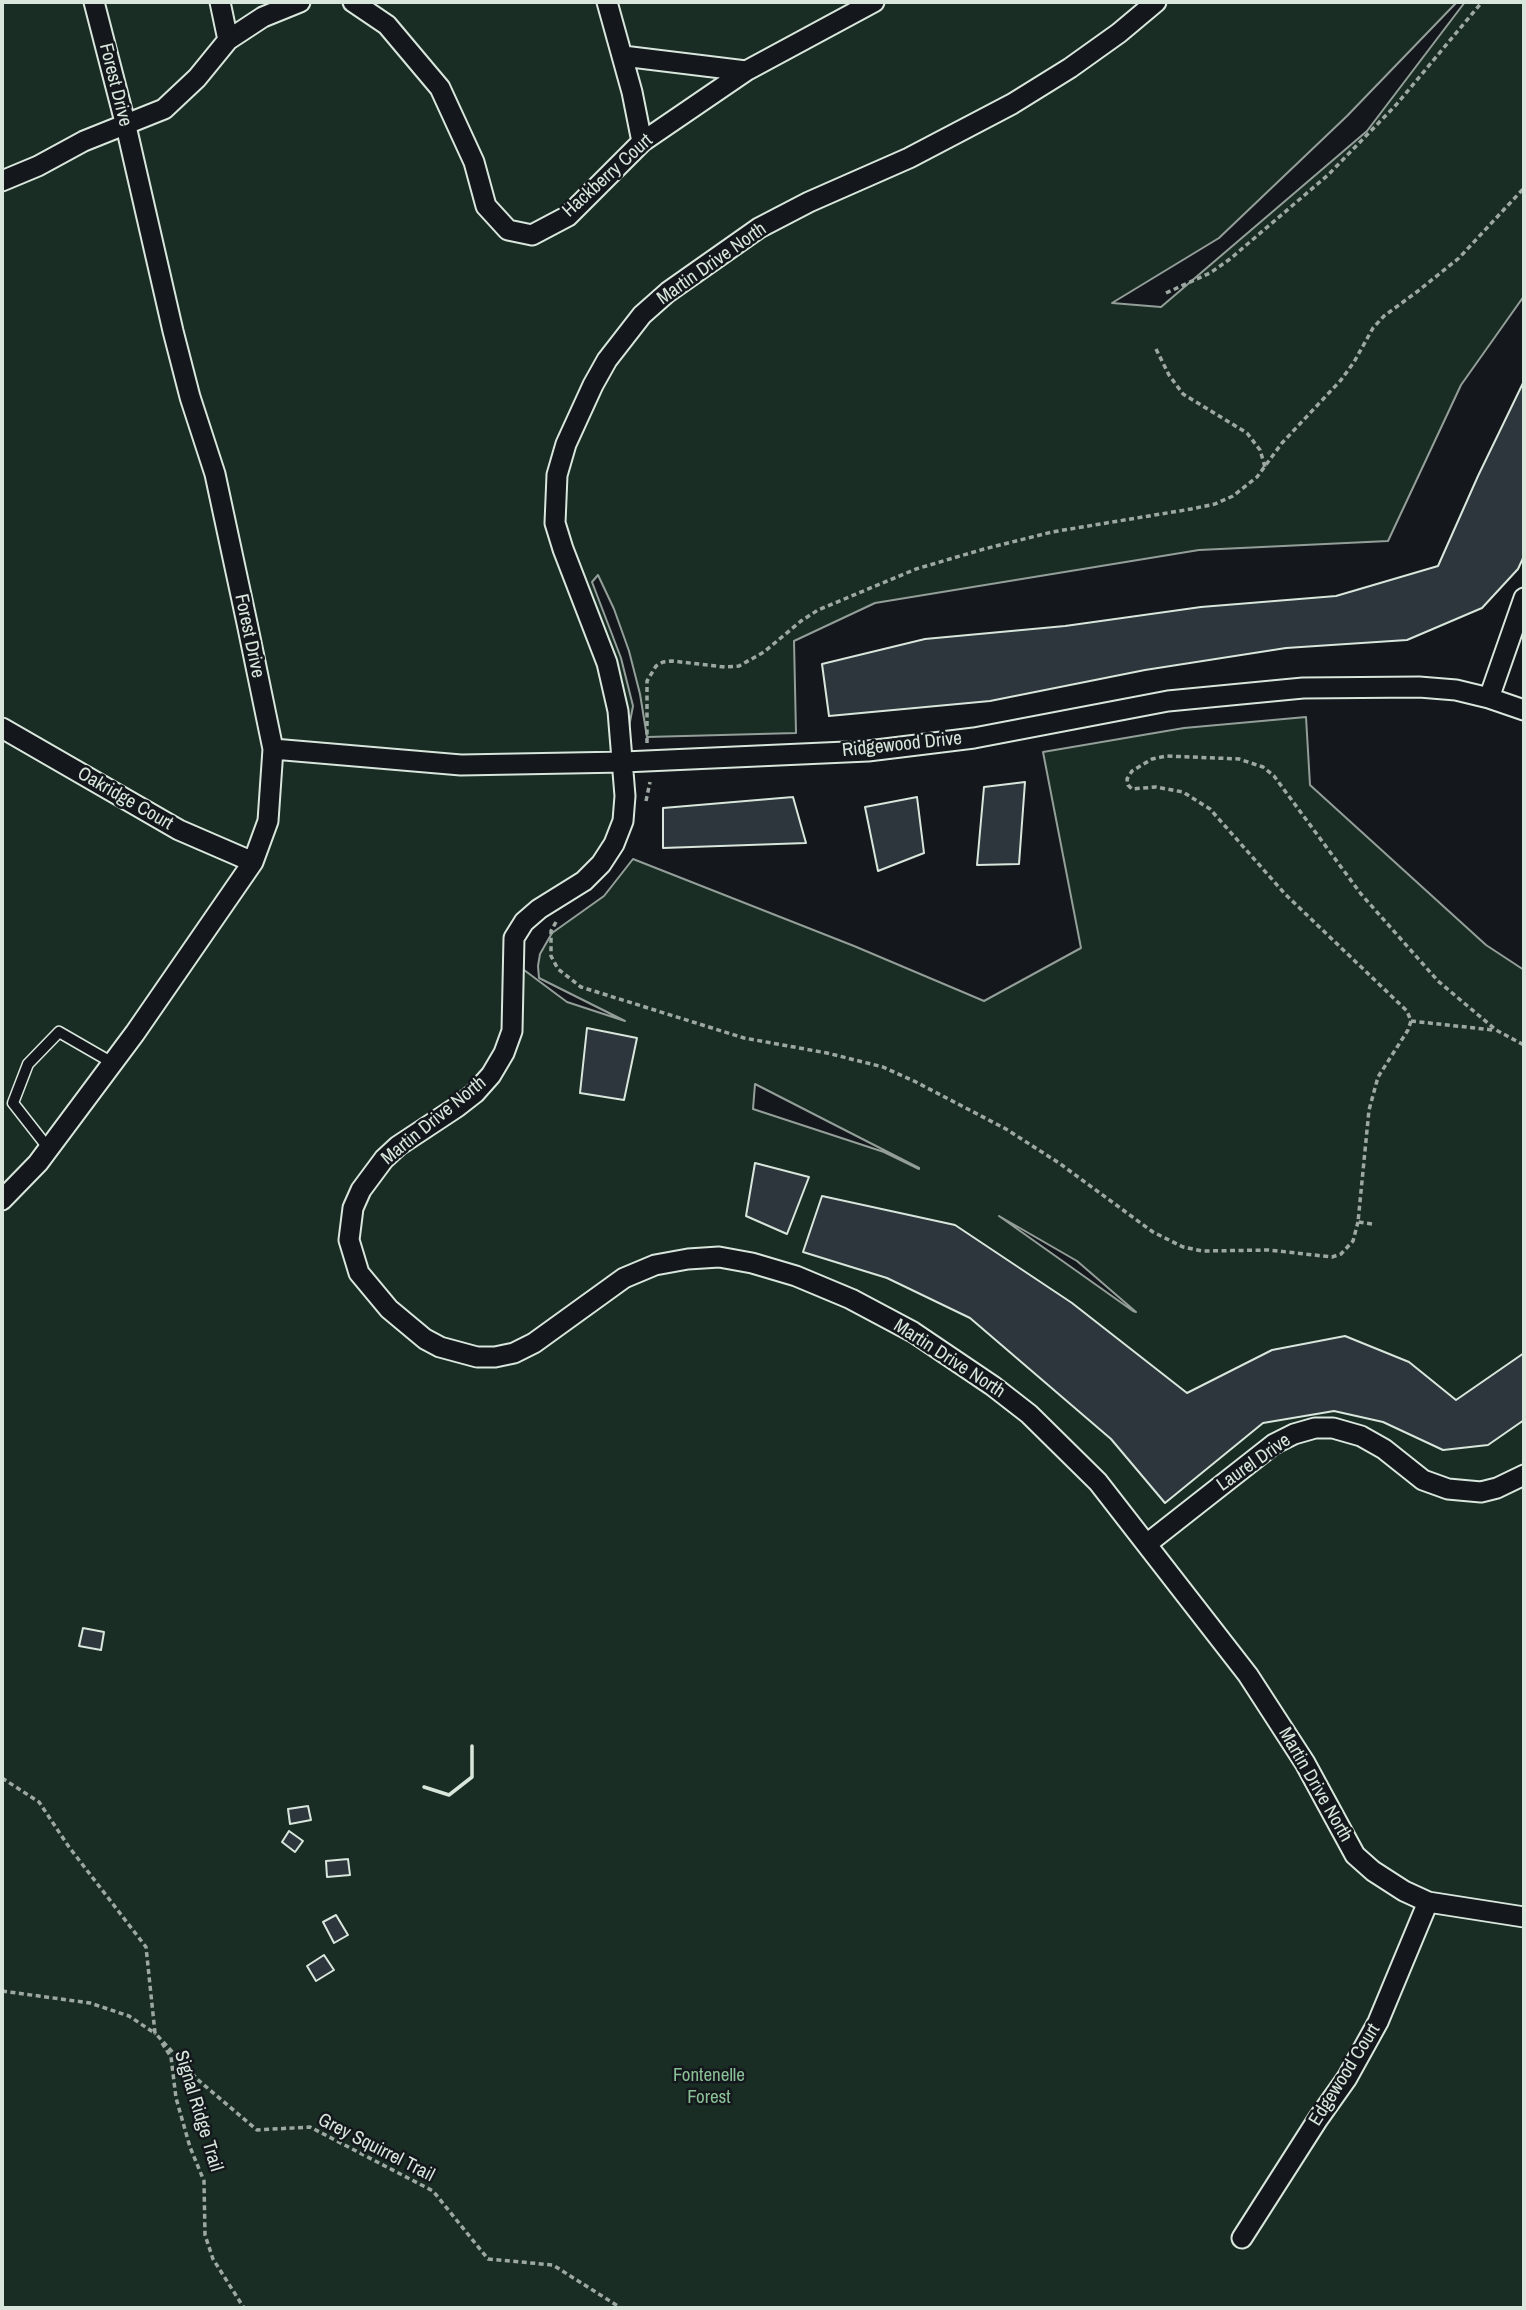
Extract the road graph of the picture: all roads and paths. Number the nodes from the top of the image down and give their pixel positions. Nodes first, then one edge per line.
1 (94, 2) edge
2 (220, 2) edge
3 (300, 2) edge
4 (353, 2) edge
5 (607, 2) edge
6 (874, 2) edge
7 (1156, 2) edge
8 (1482, 2) edge
9 (228, 40) junction
10 (623, 56) junction
11 (746, 71) junction
12 (126, 125) junction
13 (642, 142) junction
14 (2, 181) edge
15 (1524, 188) edge
16 (1166, 293) dead end
17 (1156, 349) dead end
18 (1265, 467) junction
19 (1524, 598) edge
20 (1489, 698) junction
21 (1524, 710) edge
22 (2, 728) edge
23 (273, 749) junction
24 (649, 761) junction
25 (624, 762) junction
26 (253, 862) junction
27 (551, 931) dead end
28 (1411, 1021) junction
29 (1496, 1030) junction
30 (1524, 1045) edge
31 (111, 1062) junction
32 (49, 1149) junction
33 (2, 1199) edge
34 (1358, 1222) junction
35 (1372, 1224) dead end
36 (1524, 1475) edge
37 (1148, 1543) junction
38 (2, 1778) edge
39 (1428, 1902) junction
40 (1524, 1917) edge
41 (2, 1991) edge
42 (155, 2033) junction
43 (1242, 2238) dead end
44 (244, 2308) edge
45 (621, 2308) edge

1 - 12 street, Forest Drive
2 - 9 street
3 - 9 street
4 - 13 street, Hackberry Court
5 - 10 street
6 - 11 street, Hackberry Court
7 - 25 street, Martin Drive North
8 - 16 path
9 - 12 street
10 - 11 street
10 - 13 street
11 - 13 street, Hackberry Court
12 - 14 street
12 - 23 street, Forest Drive
15 - 18 path
17 - 18 path
18 - 24 path
19 - 20 street
20 - 21 street, Ridgewood Drive
20 - 24 street, Ridgewood Drive
22 - 26 street, Oakridge Court
23 - 25 street, Ridgewood Drive
23 - 26 street, Forest Drive
24 - 25 street, Ridgewood Drive
25 - 37 street, Martin Drive North
26 - 31 street, Forest Drive
27 - 34 path
28 - 29 path
28 - 29 path
28 - 34 path
29 - 30 path
31 - 32 street, Forest Drive
31 - 32 lane
32 - 33 street, Forest Drive
34 - 35 path
36 - 37 street, Laurel Drive
37 - 39 street, Martin Drive North
38 - 42 path
39 - 40 street, Martin Drive North
39 - 43 street, Edgewood Court
41 - 42 path, Signal Ridge Trail
42 - 44 path, Signal Ridge Trail
42 - 45 path, Grey Squirrel Trail

